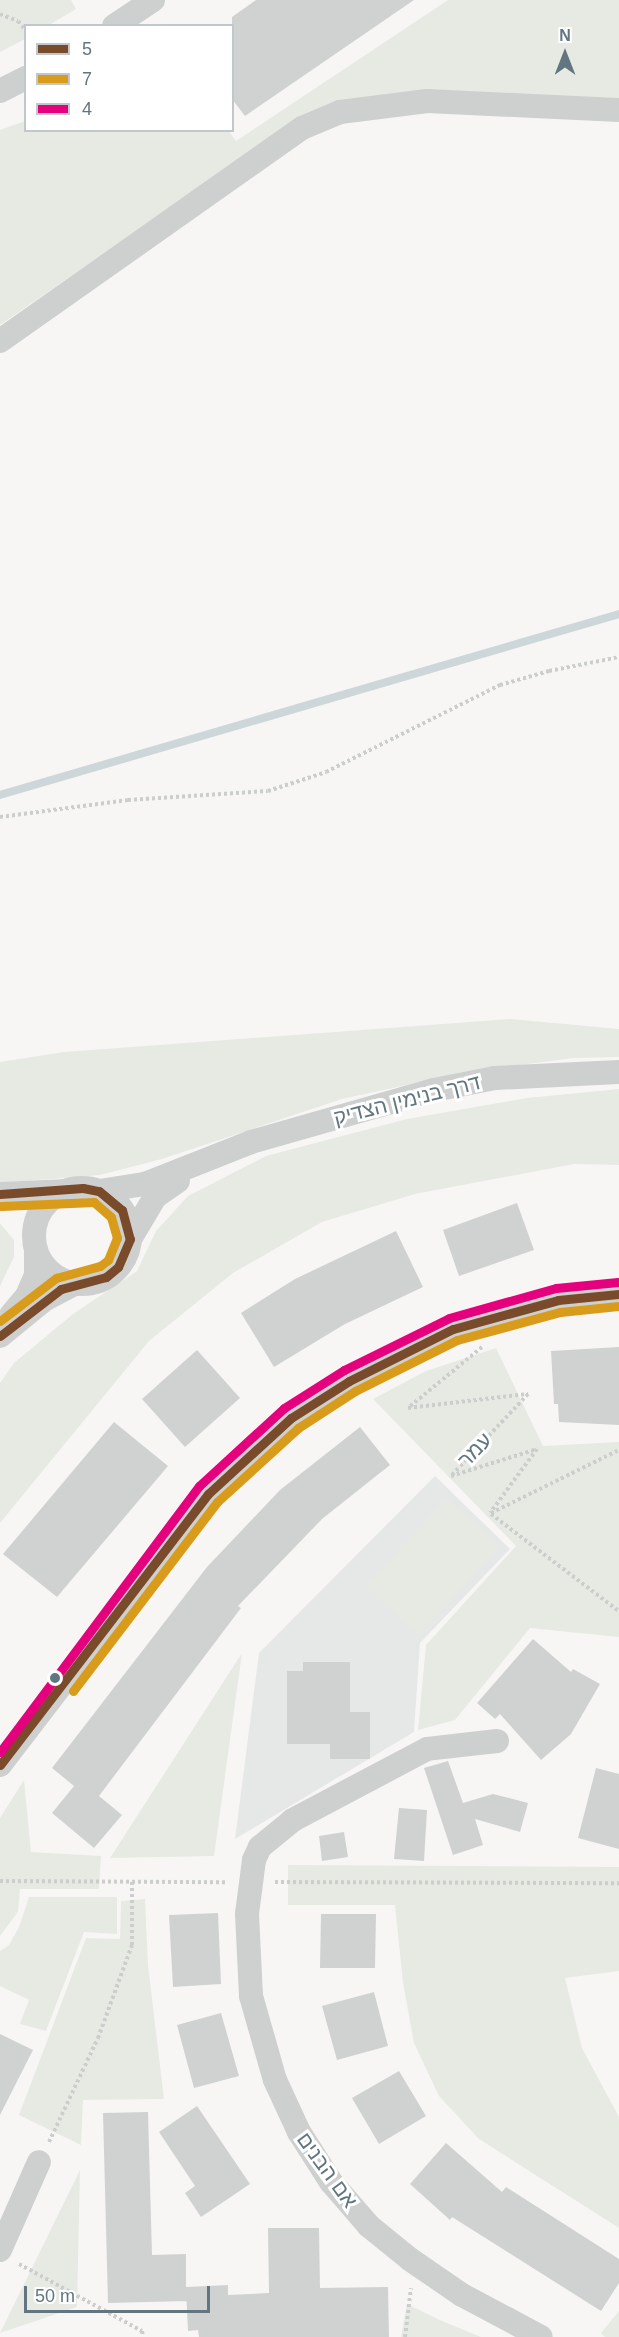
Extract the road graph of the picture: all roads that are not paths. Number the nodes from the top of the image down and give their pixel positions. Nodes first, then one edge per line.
1 (153, 0) edge
2 (117, 24) edge
3 (24, 79) edge
4 (0, 91) edge
5 (619, 111) edge
6 (0, 341) edge
7 (619, 1072) edge
8 (202, 1164) junction
9 (67, 1191) junction
10 (99, 1191) junction
11 (0, 1194) edge
12 (0, 1199) edge
13 (130, 1239) junction
14 (35, 1243) junction
15 (76, 1283) junction
16 (619, 1294) edge
17 (0, 1328) edge
18 (0, 1336) edge
19 (497, 1741) dead end
20 (3, 1764) edge
21 (39, 2162) road end
22 (5, 2254) edge
23 (541, 2337) edge

1 - 2 street
3 - 4 street
5 - 6 street
7 - 8 street, דרך בנימין הצדיק
8 - 10 street
8 - 13 street
9 - 10 street
9 - 11 street
9 - 14 street
10 - 13 street
12 - 14 street
13 - 15 street
14 - 15 street
14 - 17 street
15 - 18 street
16 - 20 street
19 - 23 street, אם הבנים
21 - 22 street

